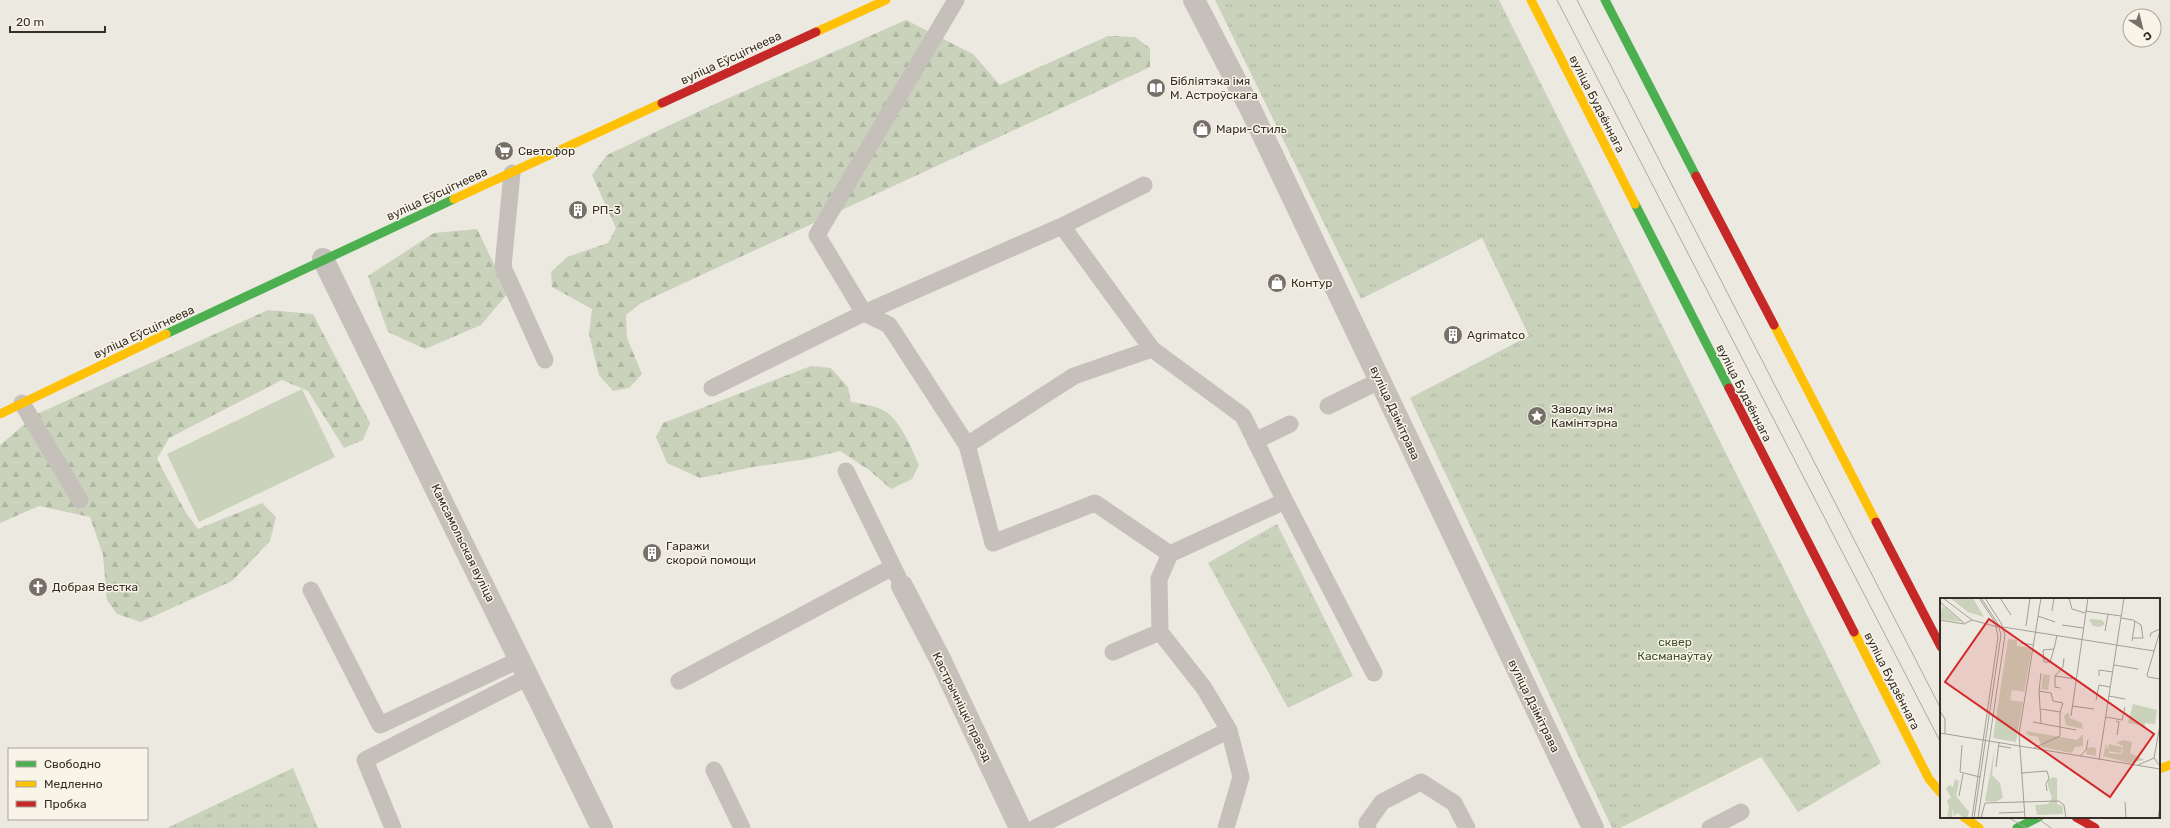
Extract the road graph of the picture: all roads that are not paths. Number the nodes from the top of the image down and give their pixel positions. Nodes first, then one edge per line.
1 (886, 0) edge
2 (956, 0) edge
3 (1194, 0) edge
4 (1531, 0) edge
5 (1605, 0) edge
6 (512, 173) junction
7 (1144, 185) dead end
8 (1062, 226) junction
9 (323, 259) junction
10 (864, 313) junction
11 (1152, 349) junction
12 (545, 360) dead end
13 (1380, 381) junction
14 (712, 388) dead end
15 (22, 403) junction
16 (1328, 406) dead end
17 (0, 414) edge
18 (1290, 424) dead end
19 (1255, 441) junction
20 (967, 445) junction
21 (846, 471) dead end
22 (80, 500) dead end
23 (1285, 501) junction
24 (1170, 554) junction
25 (898, 577) junction
26 (311, 590) dead end
27 (1160, 632) junction
28 (1940, 644) edge
29 (1113, 652) dead end
30 (524, 668) junction
31 (1374, 673) dead end
32 (679, 681) dead end
33 (1229, 730) junction
34 (2170, 765) edge
35 (2160, 769) edge
36 (714, 770) dead end
37 (1940, 792) edge
38 (1741, 812) dead end
39 (1965, 818) edge
40 (2037, 818) edge
41 (2078, 818) edge
42 (393, 828) edge
43 (602, 828) edge
44 (742, 828) edge
45 (1020, 828) edge
46 (1035, 828) edge
47 (1226, 828) edge
48 (1368, 828) edge
49 (1467, 828) edge
50 (1593, 828) edge
51 (1710, 828) edge
52 (1979, 828) edge
53 (2017, 828) edge
54 (2095, 828) edge

1 - 6 main road, вуліца Еўсцігнеева
2 - 10 lane
3 - 13 street, вуліца Дзімітрава
4 - 37 main road, вуліца Будзённага
5 - 28 main road
6 - 9 main road, вуліца Еўсцігнеева
6 - 12 lane
7 - 8 lane
8 - 10 lane
8 - 11 lane
9 - 15 main road, вуліца Еўсцігнеева
9 - 30 street, Камсамольская вуліца
10 - 14 lane
10 - 20 lane
11 - 19 lane
11 - 20 lane
13 - 16 lane
13 - 50 street, вуліца Дзімітрава
15 - 17 main road, вуліца Еўсцігнеева
15 - 22 lane
18 - 19 lane
19 - 23 lane
20 - 24 lane
21 - 25 lane
23 - 24 lane
23 - 31 lane
24 - 27 lane
25 - 32 lane
25 - 45 street, Кастрычніцкі праезд
26 - 30 lane
27 - 29 lane
27 - 33 lane
30 - 42 lane
30 - 43 street, Камсамольская вуліца
33 - 46 lane
33 - 47 lane
34 - 35 main road
36 - 44 lane
38 - 51 lane
39 - 52 main road
40 - 53 main road
41 - 54 main road
48 - 49 lane

